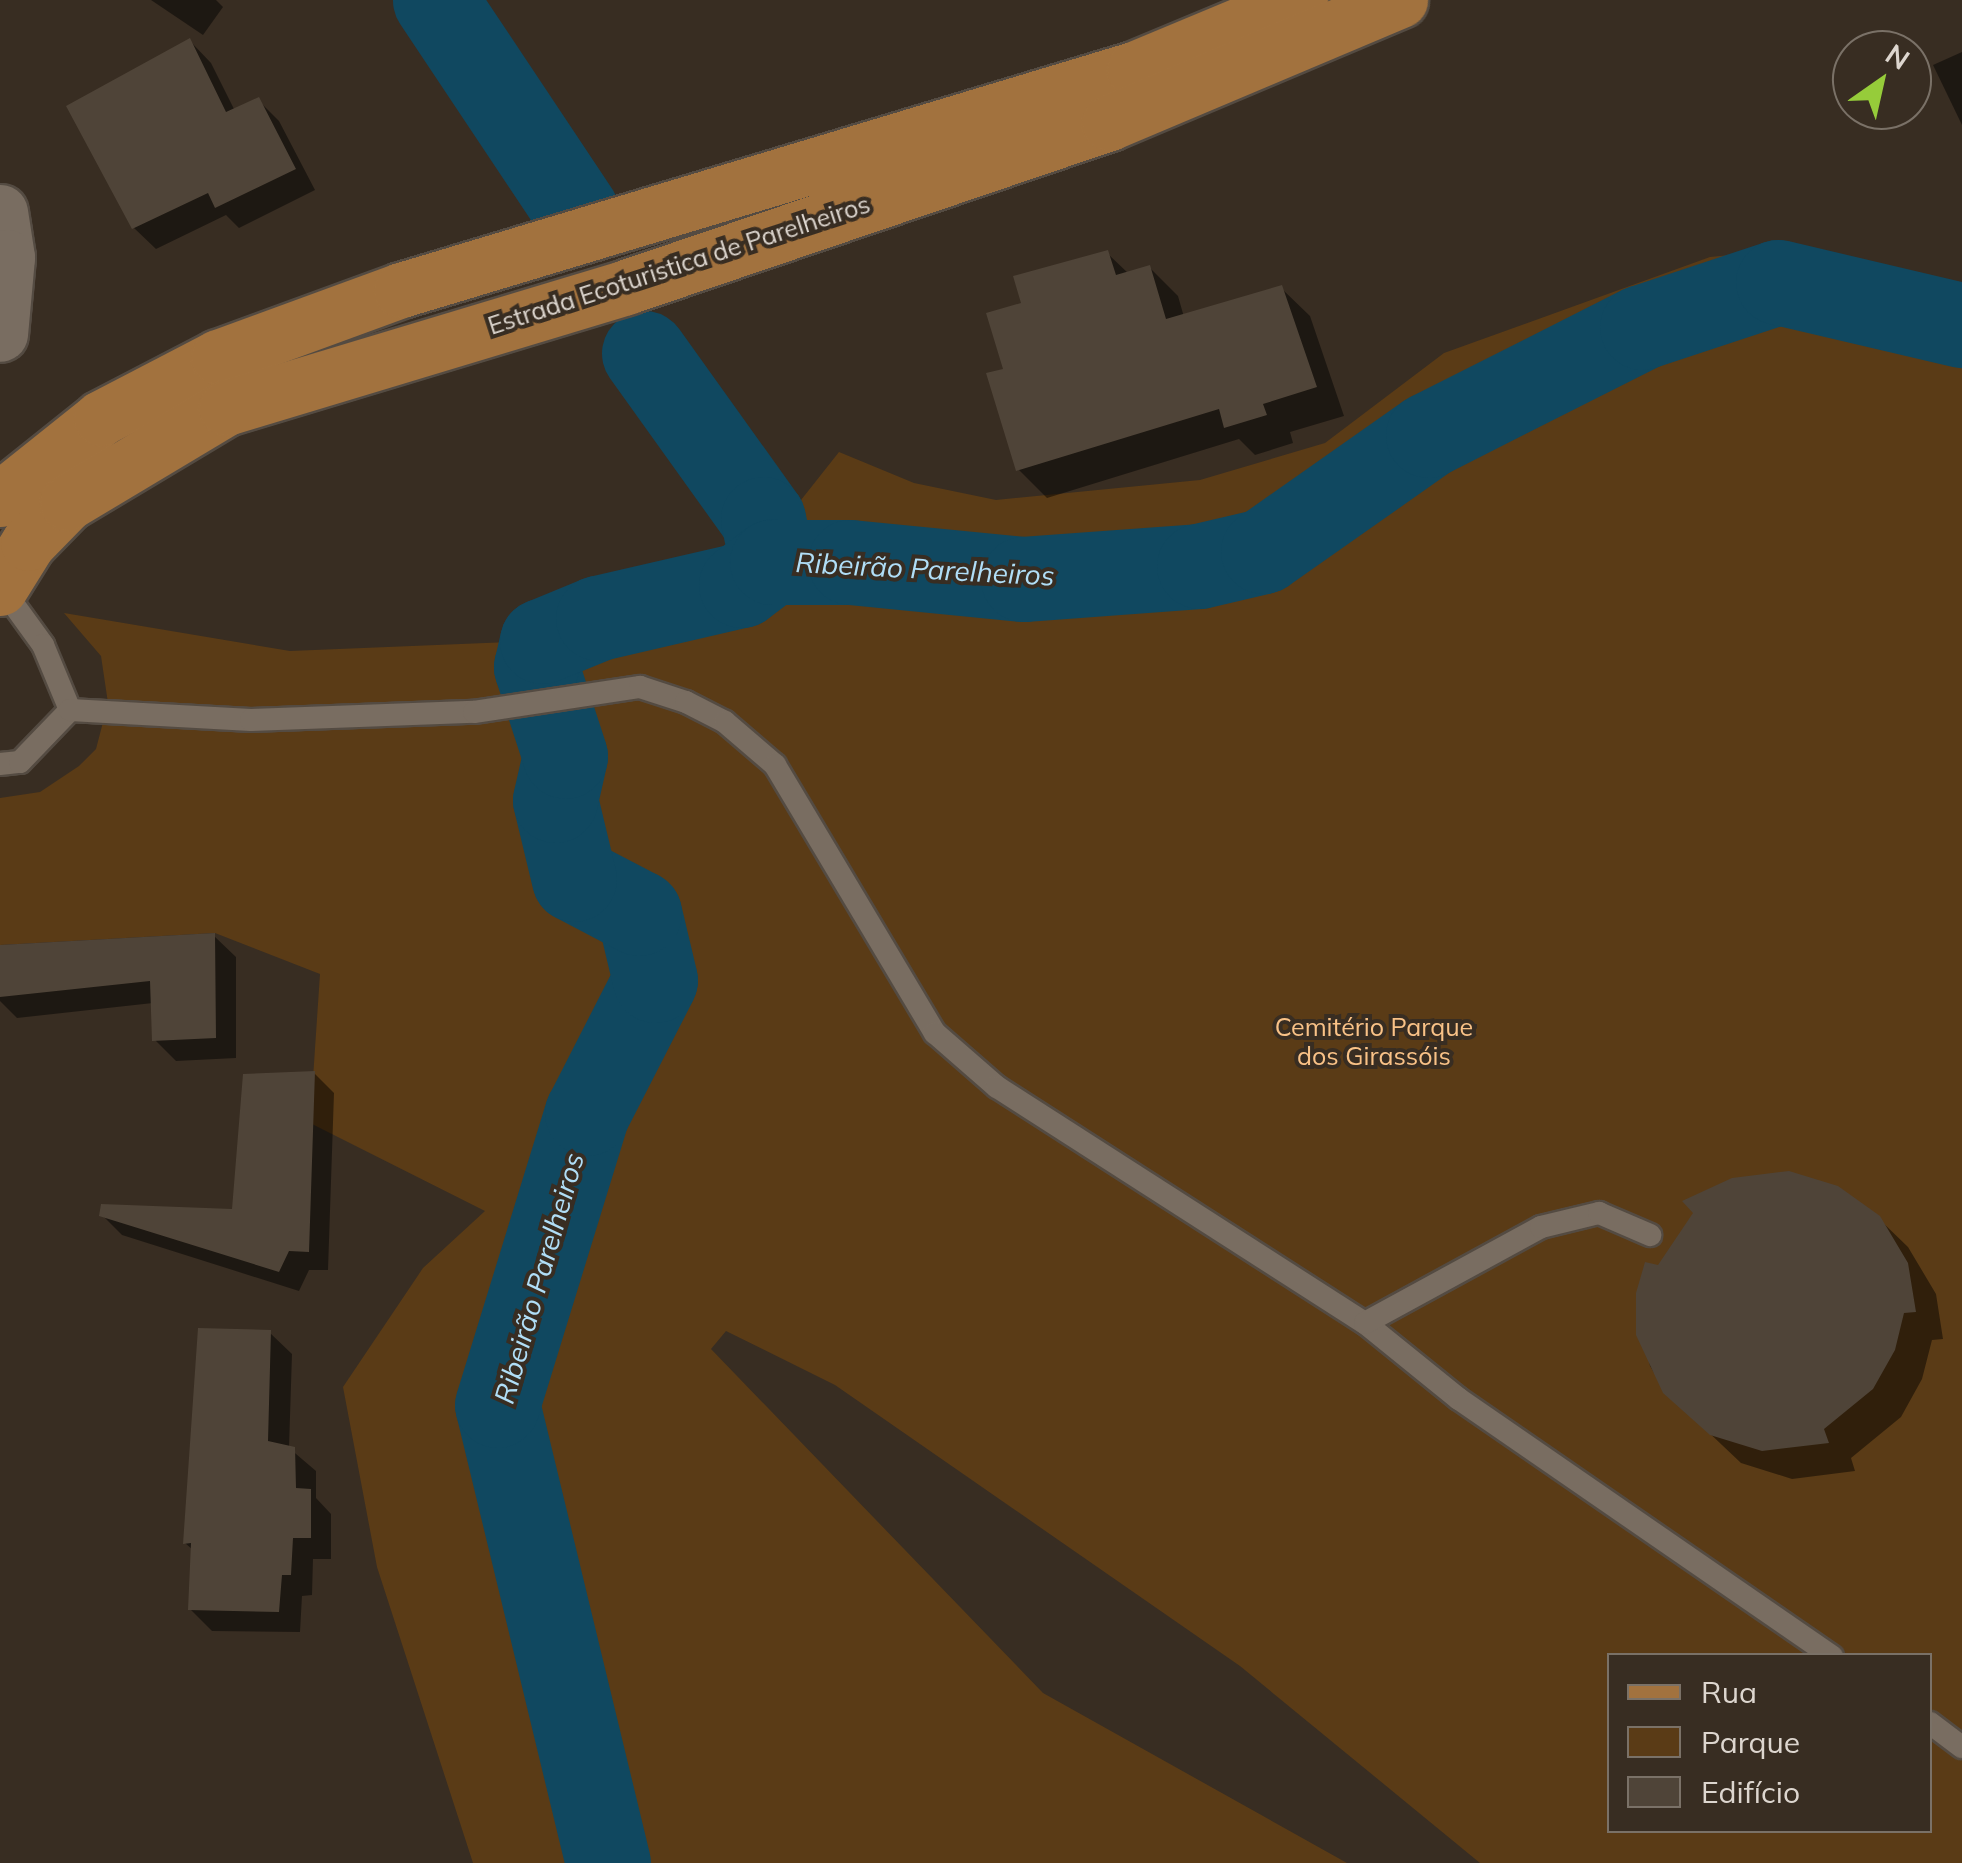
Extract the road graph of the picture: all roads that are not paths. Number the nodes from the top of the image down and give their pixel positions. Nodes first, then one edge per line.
1 (1300, 0) edge
2 (1400, 0) edge
3 (0, 212) edge
4 (0, 334) edge
5 (0, 498) edge
6 (0, 586) edge
7 (70, 710) junction
8 (0, 764) edge
9 (1650, 1235) dead end
10 (1365, 1323) junction
11 (1828, 1653) edge
12 (1932, 1724) edge
13 (1962, 1745) edge

1 - 5 main road, Estrada Ecoturistica de Parelheiros
2 - 6 main road, Estrada Ecoturistica de Parelheiros
3 - 4 street
6 - 7 lane
7 - 8 lane
7 - 10 lane
9 - 10 lane
10 - 11 lane
12 - 13 lane

